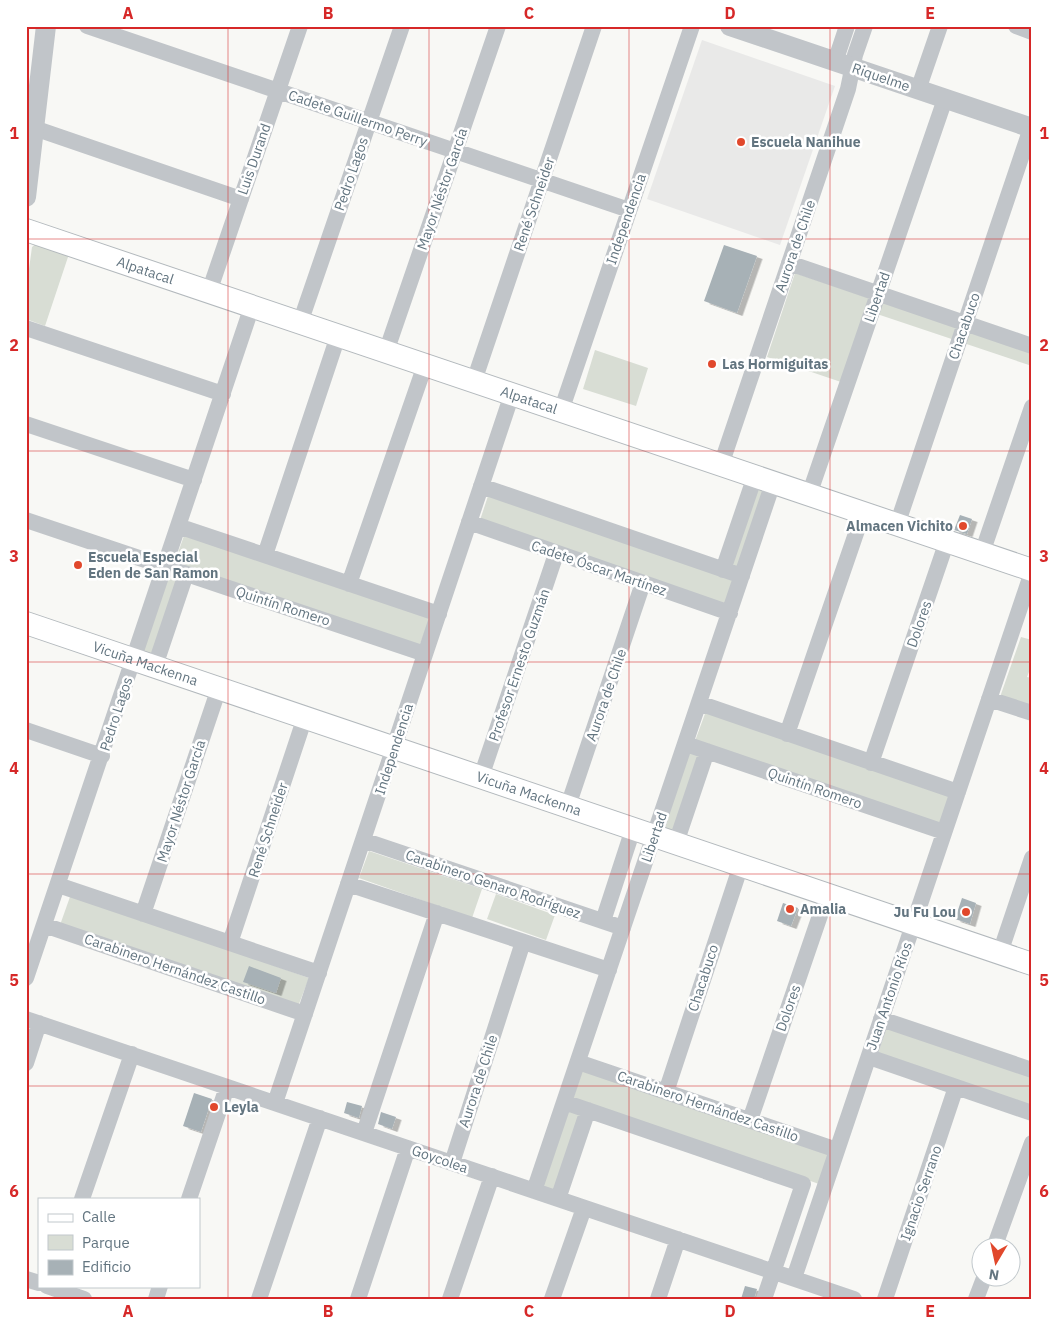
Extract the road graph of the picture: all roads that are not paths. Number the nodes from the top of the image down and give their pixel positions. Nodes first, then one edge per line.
1 (46, 26) edge
2 (87, 26) edge
3 (300, 26) edge
4 (402, 26) edge
5 (498, 26) edge
6 (594, 26) edge
7 (692, 26) edge
8 (730, 26) edge
9 (847, 26) edge
10 (865, 26) edge
11 (940, 26) edge
12 (1016, 26) edge
13 (1032, 32) edge
14 (843, 65) junction
15 (33, 80) edge
16 (918, 90) junction
17 (278, 91) junction
18 (945, 99) junction
19 (369, 122) junction
20 (34, 128) junction
21 (1032, 128) edge
22 (29, 151) edge
23 (455, 151) junction
24 (542, 180) junction
25 (26, 197) edge
26 (241, 199) junction
27 (629, 210) junction
28 (26, 230) edge
29 (789, 264) junction
30 (209, 292) junction
31 (878, 294) junction
32 (252, 306) junction
33 (300, 323) junction
34 (965, 323) junction
35 (26, 328) edge
36 (338, 336) junction
37 (1032, 346) edge
38 (386, 352) junction
39 (425, 365) junction
40 (474, 381) junction
41 (223, 394) junction
42 (512, 394) junction
43 (1032, 407) edge
44 (561, 411) junction
45 (26, 424) edge
46 (721, 465) junction
47 (194, 480) junction
48 (764, 480) junction
49 (481, 486) junction
50 (809, 495) junction
51 (863, 513) junction
52 (26, 520) edge
53 (469, 522) junction
54 (897, 524) junction
55 (178, 526) junction
56 (947, 542) junction
57 (982, 553) junction
58 (556, 554) junction
59 (265, 555) junction
60 (164, 567) junction
61 (723, 570) junction
62 (1032, 571) edge
63 (186, 574) junction
64 (742, 576) junction
65 (643, 583) junction
66 (349, 584) junction
67 (730, 613) junction
68 (439, 614) junction
69 (26, 623) edge
70 (425, 654) junction
71 (134, 658) junction
72 (155, 666) junction
73 (219, 688) junction
74 (989, 699) junction
75 (699, 704) junction
76 (1032, 713) edge
77 (306, 717) junction
78 (26, 730) edge
79 (787, 734) junction
80 (686, 744) junction
81 (394, 747) junction
82 (707, 751) junction
83 (102, 756) junction
84 (871, 763) junction
85 (481, 777) junction
86 (958, 792) junction
87 (568, 806) junction
88 (633, 828) junction
89 (944, 832) junction
90 (654, 836) junction
91 (363, 840) junction
92 (676, 843) junction
93 (1032, 858) edge
94 (741, 865) junction
95 (348, 884) junction
96 (58, 885) junction
97 (827, 895) junction
98 (437, 913) junction
99 (144, 914) junction
100 (603, 921) junction
101 (913, 924) junction
102 (44, 925) junction
103 (623, 928) junction
104 (523, 942) junction
105 (230, 943) junction
106 (1000, 954) junction
107 (1032, 964) edge
108 (609, 970) junction
109 (319, 973) junction
110 (26, 978) edge
111 (305, 1014) junction
112 (881, 1019) junction
113 (33, 1021) edge
114 (132, 1054) junction
115 (869, 1057) junction
116 (578, 1062) junction
117 (26, 1063) edge
118 (1032, 1070) edge
119 (226, 1087) junction
120 (956, 1087) junction
121 (666, 1092) junction
122 (564, 1102) junction
123 (275, 1103) junction
124 (588, 1110) junction
125 (1032, 1113) edge
126 (320, 1118) junction
127 (750, 1120) junction
128 (364, 1133) junction
129 (1032, 1143) edge
130 (408, 1148) junction
131 (837, 1150) junction
132 (452, 1163) junction
133 (492, 1176) junction
134 (534, 1191) junction
135 (82, 1198) edge
136 (189, 1198) edge
137 (558, 1199) junction
138 (584, 1208) junction
139 (998, 1238) edge
140 (678, 1239) junction
141 (774, 1271) junction
142 (794, 1278) junction
143 (26, 1279) edge
144 (38, 1283) edge
145 (54, 1288) edge
146 (84, 1299) edge
147 (259, 1299) edge
148 (358, 1299) edge
149 (450, 1299) edge
150 (552, 1299) edge
151 (658, 1299) edge
152 (764, 1299) edge
153 (854, 1299) edge
154 (885, 1299) edge

1 - 15 street
2 - 17 street, Cadete Guillermo Perry
3 - 17 street, Luis Durand
4 - 19 street, Pedro Lagos
5 - 23 street, Mayor Néstor García
6 - 24 street, René Schneider
7 - 27 street, Independencia
8 - 14 street, Riquelme
9 - 14 street, Aurora de Chile
10 - 14 street, Aurora de Chile
11 - 16 street
12 - 13 street
14 - 16 street, Riquelme
14 - 29 street, Aurora de Chile
15 - 20 street
16 - 18 street, Riquelme
17 - 19 street, Cadete Guillermo Perry
17 - 26 street, Luis Durand
18 - 21 street, Riquelme
18 - 31 street, Libertad
19 - 23 street, Cadete Guillermo Perry
19 - 33 street, Pedro Lagos
20 - 22 street
20 - 26 street
21 - 34 street, Chacabuco
22 - 25 street
23 - 24 street, Cadete Guillermo Perry
23 - 38 street, Mayor Néstor García
24 - 27 street, Cadete Guillermo Perry
24 - 40 street, René Schneider
26 - 30 street, Luis Durand
27 - 44 street, Independencia
28 - 30 main road, Alpatacal
29 - 31 street
29 - 46 street, Aurora de Chile
30 - 32 main road, Alpatacal
31 - 34 street
31 - 50 street, Libertad
32 - 33 main road, Alpatacal
32 - 41 street, Pedro Lagos
33 - 36 main road, Alpatacal
34 - 37 street
34 - 54 street, Chacabuco
35 - 41 street
36 - 38 main road, Alpatacal
36 - 59 street
38 - 39 main road, Alpatacal
39 - 40 main road, Alpatacal
39 - 66 street
40 - 42 main road, Alpatacal
41 - 47 street, Pedro Lagos
42 - 44 main road, Alpatacal
42 - 49 street, Independencia
43 - 57 street
44 - 46 main road, Alpatacal
45 - 47 street
46 - 48 main road, Alpatacal
47 - 55 street, Pedro Lagos
48 - 50 main road, Alpatacal
48 - 61 street
48 - 64 street, Libertad
49 - 53 street, Independencia
49 - 61 street
50 - 51 main road, Alpatacal
51 - 54 main road, Alpatacal
51 - 79 street
52 - 60 street, Quintín Romero
53 - 58 street, Cadete Óscar Martínez
53 - 68 street, Independencia
54 - 56 main road, Alpatacal
55 - 59 street
55 - 60 street, Pedro Lagos
56 - 57 main road, Alpatacal
56 - 84 street, Dolores
57 - 62 main road, Alpatacal
58 - 65 street, Cadete Óscar Martínez
58 - 85 street, Profesor Ernesto Guzmán
59 - 66 street
60 - 63 street, Quintín Romero
60 - 71 street, Pedro Lagos
61 - 64 street
62 - 74 street, Juan Antonio Ríos
63 - 70 street, Quintín Romero
63 - 72 street
64 - 67 street, Libertad
65 - 67 street, Cadete Óscar Martínez
65 - 87 street, Aurora de Chile
66 - 68 street
67 - 75 street, Libertad
68 - 70 street, Independencia
69 - 71 main road, Vicuña Mackenna
70 - 81 street, Independencia
71 - 72 main road, Vicuña Mackenna
71 - 83 street, Pedro Lagos
72 - 73 main road, Vicuña Mackenna
73 - 77 main road, Vicuña Mackenna
73 - 99 street, Mayor Néstor García
74 - 76 street
74 - 86 street, Juan Antonio Ríos
75 - 79 street
75 - 80 street, Libertad
77 - 81 main road, Vicuña Mackenna
77 - 105 street, René Schneider
78 - 83 street
79 - 84 street
80 - 82 street, Quintín Romero
80 - 90 street, Libertad
81 - 85 main road, Vicuña Mackenna
81 - 91 street, Independencia
82 - 89 street, Quintín Romero
82 - 92 street, Libertad
83 - 96 street, Pedro Lagos
84 - 86 street
85 - 87 main road, Vicuña Mackenna
86 - 89 street, Juan Antonio Ríos
87 - 88 main road, Vicuña Mackenna
88 - 90 main road, Vicuña Mackenna
88 - 100 street, Libertad
89 - 101 street, Juan Antonio Ríos
90 - 92 main road, Vicuña Mackenna
90 - 103 street, Libertad
91 - 95 street, Independencia
91 - 100 street, Carabinero Genaro Rodríguez
92 - 94 main road, Vicuña Mackenna
93 - 106 street
94 - 97 main road, Vicuña Mackenna
94 - 121 street, Chacabuco
95 - 98 street
95 - 109 street, Independencia
96 - 99 street
96 - 102 street, Pedro Lagos
97 - 101 main road, Vicuña Mackenna
97 - 127 street, Dolores
98 - 104 street
98 - 128 street
99 - 105 street
100 - 103 street, Carabinero Genaro Rodríguez
101 - 106 main road, Vicuña Mackenna
101 - 112 street, Juan Antonio Ríos
102 - 110 street, Pedro Lagos
102 - 111 street, Carabinero Hernández Castillo
103 - 108 street, Libertad
104 - 108 street
104 - 132 street, Aurora de Chile
105 - 109 street
106 - 107 main road, Vicuña Mackenna
108 - 116 street, Libertad
109 - 111 street, Independencia
111 - 123 street, Independencia
112 - 115 street, Juan Antonio Ríos
112 - 118 street
113 - 114 street, Goycolea
113 - 117 street
114 - 119 street, Goycolea
114 - 135 street
115 - 120 street
115 - 131 street, Juan Antonio Ríos
116 - 121 street, Carabinero Hernández Castillo
116 - 122 street, Libertad
119 - 123 street, Goycolea
119 - 136 street
120 - 125 street
120 - 154 street, Ignacio Serrano
121 - 127 street, Carabinero Hernández Castillo
122 - 124 street
122 - 134 street, Libertad
123 - 126 street, Goycolea
124 - 137 street
124 - 141 street
126 - 128 street, Goycolea
126 - 147 street
127 - 131 street, Carabinero Hernández Castillo
128 - 130 street, Goycolea
129 - 139 street
130 - 132 street, Goycolea
130 - 148 street
131 - 142 street, Juan Antonio Ríos
132 - 133 street, Goycolea
133 - 134 street, Goycolea
133 - 149 street
134 - 137 street, Goycolea
137 - 138 street, Goycolea
138 - 140 street, Goycolea
138 - 150 street
140 - 141 street, Goycolea
140 - 151 street
141 - 142 street, Goycolea
141 - 152 street
142 - 153 street, Goycolea
143 - 144 street
145 - 146 street

